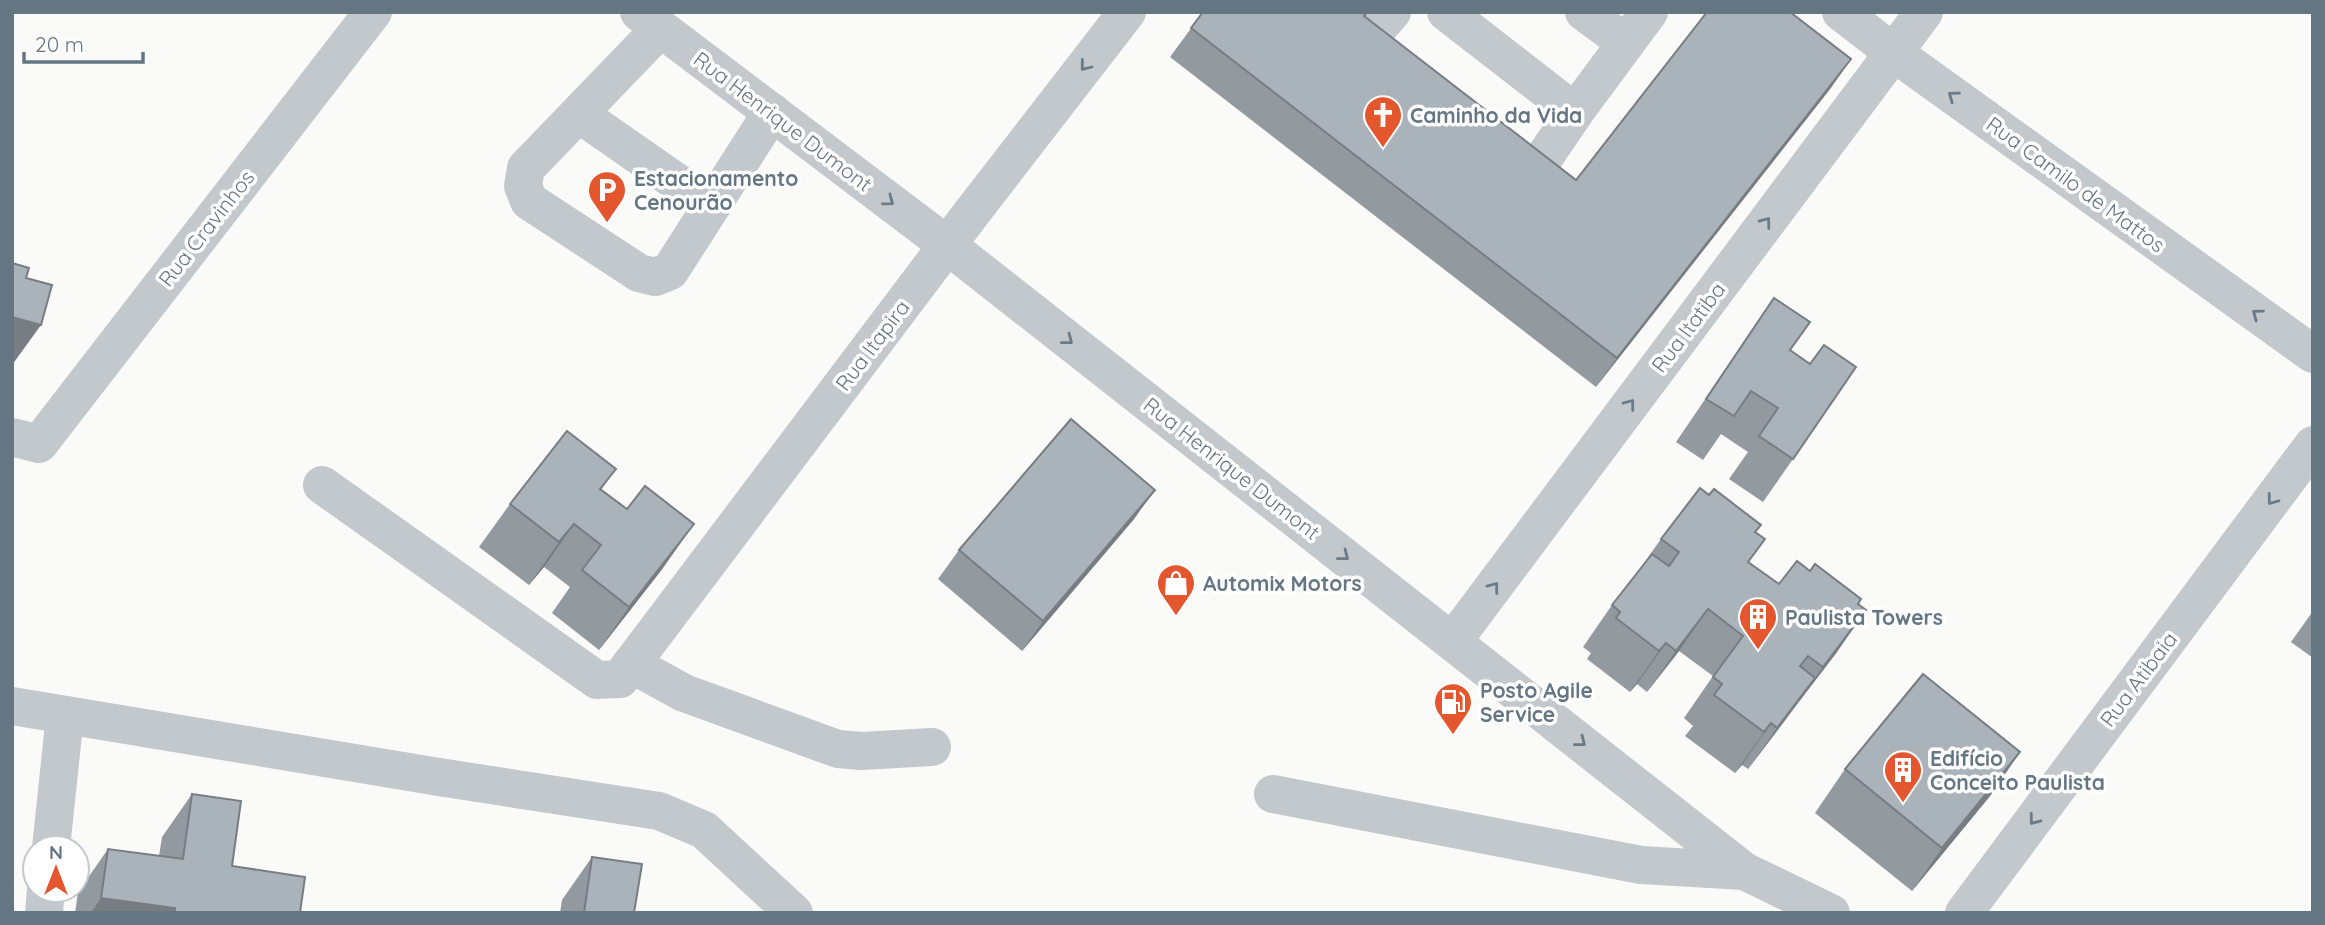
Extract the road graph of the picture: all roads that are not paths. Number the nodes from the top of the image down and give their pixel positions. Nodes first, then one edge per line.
1 (373, 12) edge
2 (1127, 12) edge
3 (1392, 12) edge
4 (1446, 12) edge
5 (1584, 12) edge
6 (1649, 12) edge
7 (1841, 12) edge
8 (1924, 12) edge
9 (650, 20) edge
10 (1626, 43) junction
11 (1894, 53) junction
12 (1406, 85) edge
13 (772, 112) junction
14 (1575, 112) junction
15 (579, 114) junction
16 (1482, 143) edge
17 (711, 206) junction
18 (947, 246) junction
19 (2313, 354) edge
20 (26, 440) edge
21 (2313, 445) edge
22 (322, 485) dead end
23 (1453, 641) junction
24 (625, 671) junction
25 (12, 706) edge
26 (65, 715) junction
27 (932, 747) dead end
28 (1273, 793) dead end
29 (52, 834) edge
30 (1744, 871) junction
31 (794, 913) edge
32 (1830, 913) edge
33 (1964, 913) edge

1 - 20 street, Rua Cravinhos
2 -> 18 street, Rua Itapira
3 - 12 street
4 - 14 street
5 - 10 street
6 - 10 street
7 - 11 street, Rua Camilo de Mattos
8 - 11 street, Rua Itatiba
9 - 13 street, Rua Henrique Dumont
9 - 15 street
10 - 14 street
19 -> 11 street, Rua Camilo de Mattos
23 -> 11 street, Rua Itatiba
13 - 17 street
13 -> 18 street, Rua Henrique Dumont
14 - 16 street
15 - 17 street
15 - 17 street
18 -> 23 street, Rua Henrique Dumont
18 - 24 street, Rua Itapira
21 -> 33 street, Rua Atibaia
22 - 24 street
23 -> 30 street, Rua Henrique Dumont
24 - 27 street
25 - 26 street
26 - 29 street
26 - 31 street
28 - 30 street
30 - 32 street, Rua Henrique Dumont

